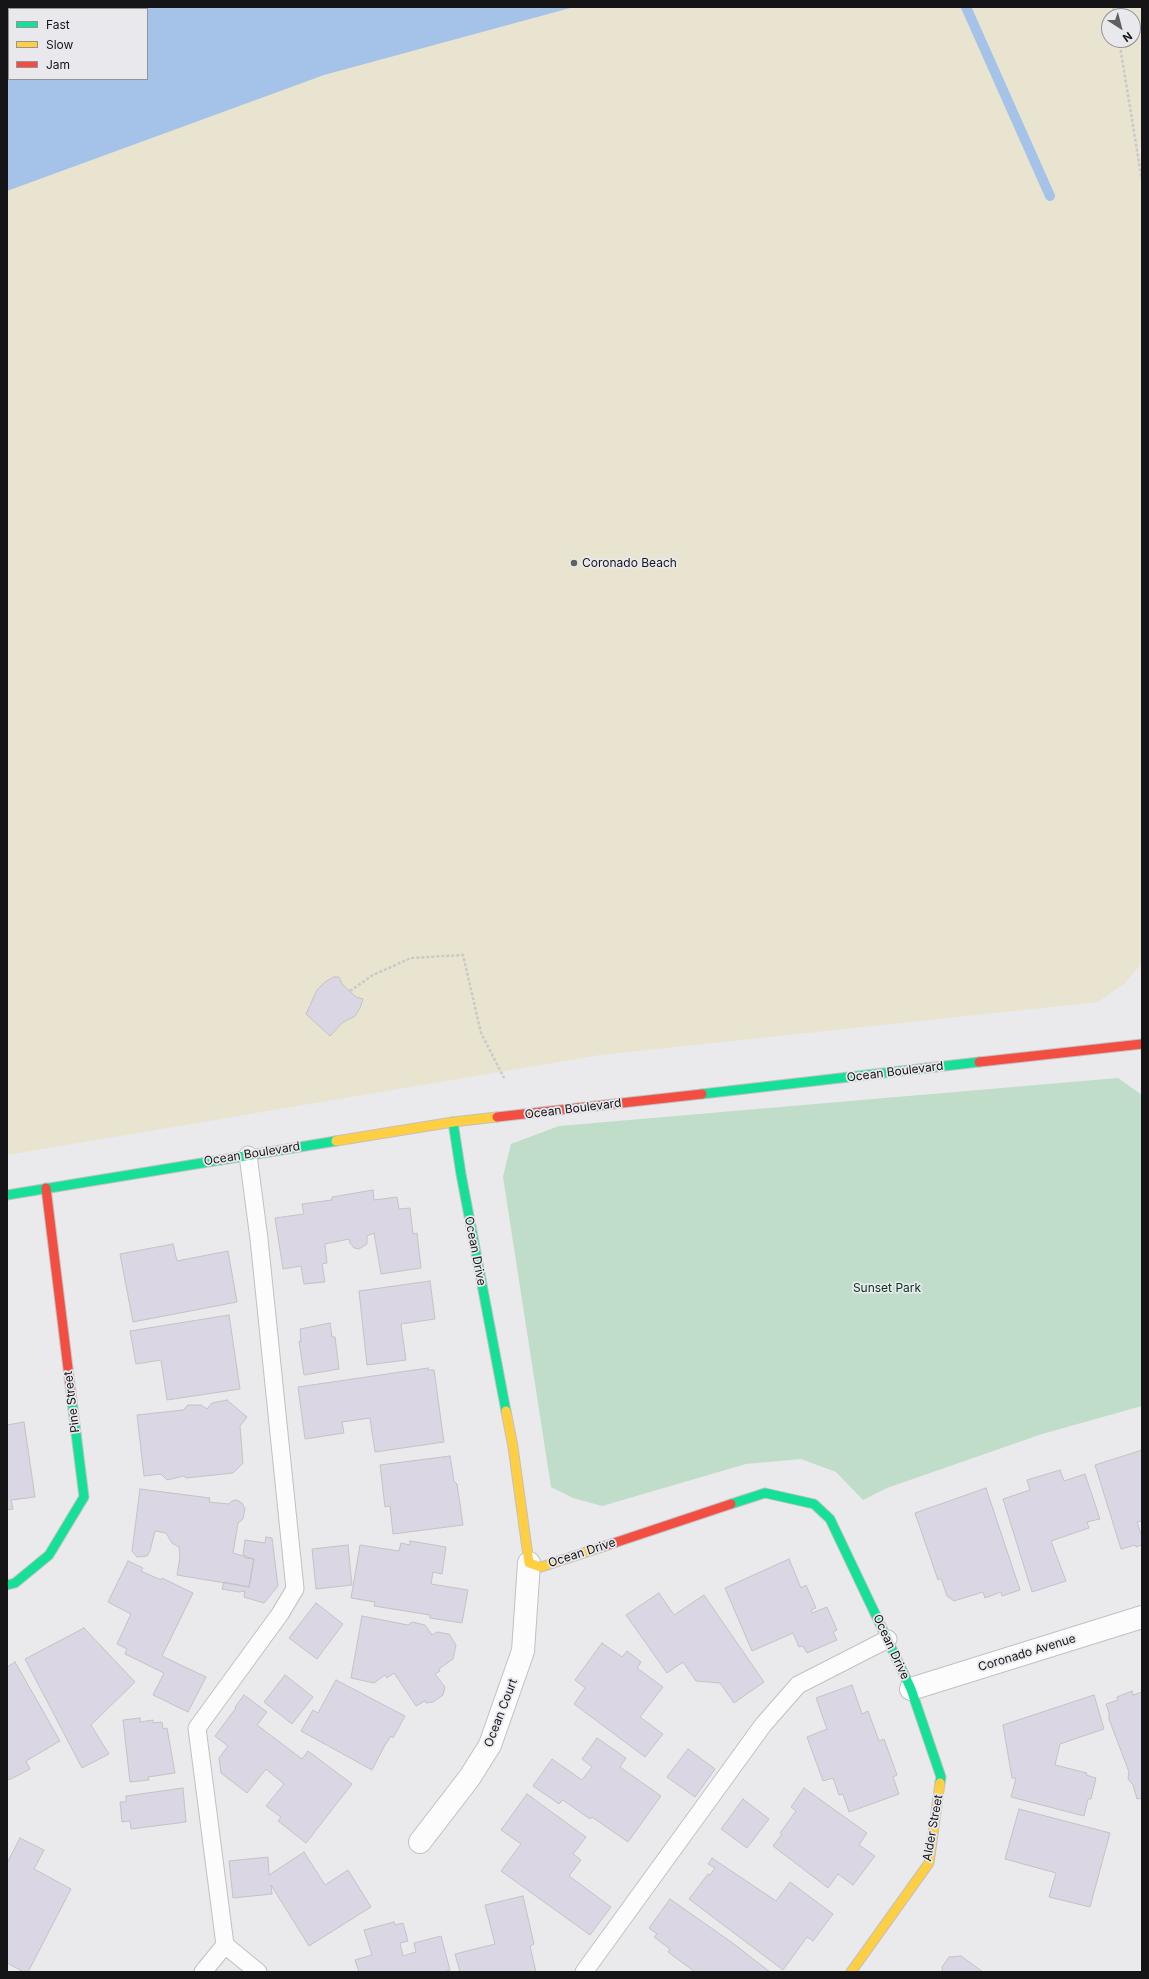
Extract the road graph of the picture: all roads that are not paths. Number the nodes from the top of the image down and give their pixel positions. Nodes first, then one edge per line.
1 (1142, 1044) edge
2 (453, 1122) junction
3 (248, 1155) junction
4 (46, 1188) junction
5 (7, 1195) edge
6 (530, 1563) junction
7 (7, 1585) edge
8 (1142, 1617) edge
9 (888, 1639) junction
10 (911, 1689) junction
11 (420, 1842) dead end
12 (225, 1946) junction
13 (204, 1972) edge
14 (258, 1972) edge
15 (584, 1972) edge
16 (851, 1972) edge

1 - 2 street, Ocean Boulevard
2 - 3 street, Ocean Boulevard
2 - 6 street, Ocean Drive
3 - 4 street, Ocean Boulevard
3 - 12 lane
4 - 5 street, Ocean Boulevard
4 - 7 street, Pine Street
6 - 9 street, Ocean Drive
6 - 11 street, Ocean Court
8 - 10 street, Coronado Avenue
9 - 10 street, Ocean Drive
9 - 15 lane
10 - 16 street, Alder Street
12 - 13 lane
12 - 14 lane

